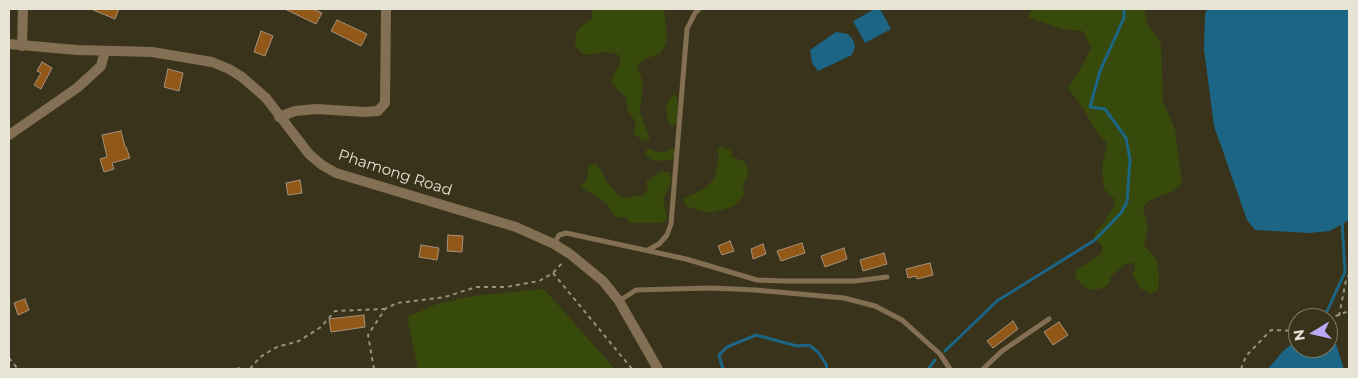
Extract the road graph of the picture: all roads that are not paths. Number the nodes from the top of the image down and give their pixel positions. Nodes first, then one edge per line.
1 (23, 9) edge
2 (386, 9) edge
3 (699, 9) edge
4 (9, 44) edge
5 (22, 46) junction
6 (106, 51) junction
7 (280, 117) junction
8 (9, 135) edge
9 (554, 244) junction
10 (648, 250) junction
11 (887, 277) dead end
12 (620, 301) junction
13 (1049, 319) dead end
14 (658, 369) edge
15 (950, 369) edge
16 (983, 369) edge

1 - 5 street
2 - 7 street
3 - 10 lane
4 - 5 street, Phamong Road
5 - 6 street, Phamong Road
6 - 7 street, Phamong Road
6 - 8 street
7 - 9 street, Phamong Road
9 - 10 lane
9 - 12 street, Phamong Road
10 - 11 lane
12 - 14 street, Phamong Road
12 - 15 lane
13 - 16 lane

